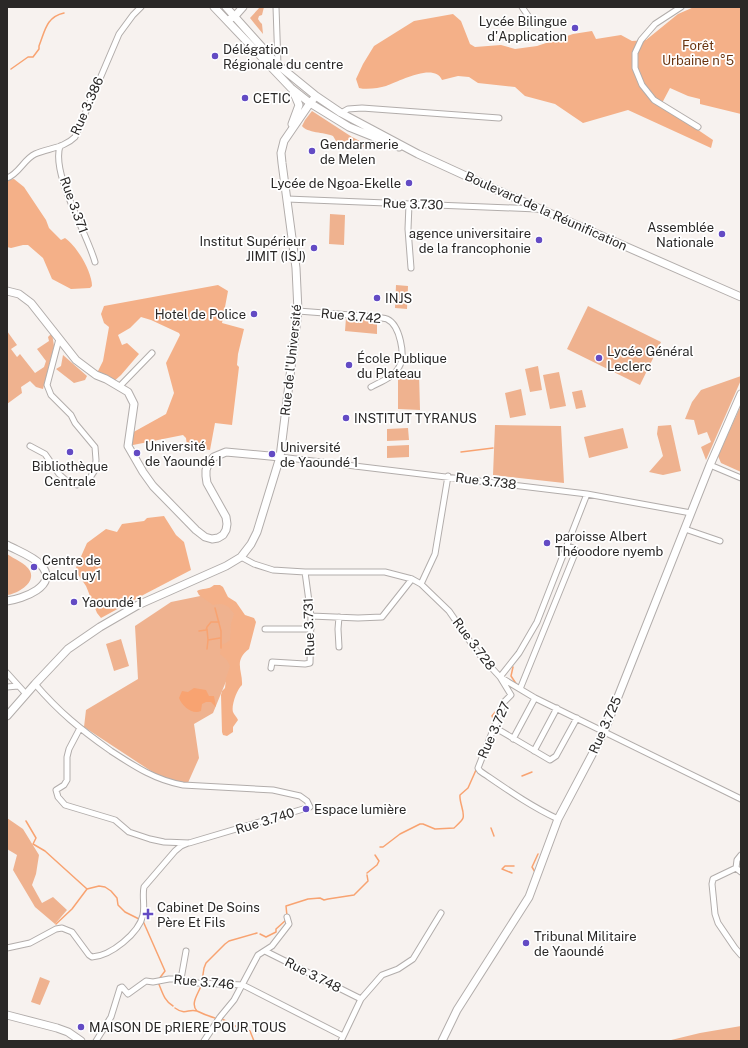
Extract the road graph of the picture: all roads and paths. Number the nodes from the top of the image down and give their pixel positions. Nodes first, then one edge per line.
1 (141, 7) edge
2 (214, 7) edge
3 (226, 7) edge
4 (243, 7) edge
5 (276, 7) edge
6 (522, 7) edge
7 (681, 7) edge
8 (235, 16) junction
9 (531, 20) dead end
10 (227, 21) junction
11 (278, 65) junction
12 (291, 88) junction
13 (316, 96) junction
14 (310, 103) junction
15 (341, 113) junction
16 (499, 118) dead end
17 (698, 127) dead end
18 (288, 134) junction
19 (60, 146) junction
20 (418, 154) junction
21 (7, 178) edge
22 (287, 199) junction
23 (408, 204) junction
24 (540, 209) junction
25 (95, 262) dead end
26 (411, 268) dead end
27 (7, 291) edge
28 (741, 297) edge
29 (298, 311) junction
30 (59, 339) junction
31 (152, 353) dead end
32 (119, 387) junction
33 (371, 387) dead end
34 (741, 394) edge
35 (30, 446) dead end
36 (280, 457) junction
37 (710, 465) junction
38 (448, 476) junction
39 (741, 478) edge
40 (587, 494) junction
41 (691, 513) junction
42 (685, 529) junction
43 (720, 541) dead end
44 (7, 545) edge
45 (567, 546) junction
46 (241, 557) junction
47 (305, 572) junction
48 (412, 579) junction
49 (421, 584) junction
50 (7, 601) edge
51 (311, 616) junction
52 (339, 617) junction
53 (265, 629) dead end
54 (311, 629) junction
55 (339, 647) dead end
56 (271, 668) dead end
57 (7, 673) edge
58 (500, 677) junction
59 (35, 684) junction
60 (18, 686) junction
61 (7, 688) edge
62 (520, 689) junction
63 (26, 694) junction
64 (536, 698) junction
65 (557, 708) junction
66 (7, 716) edge
67 (577, 718) junction
68 (494, 727) junction
69 (80, 728) junction
70 (604, 732) junction
71 (513, 739) junction
72 (534, 751) junction
73 (741, 799) edge
74 (558, 820) junction
75 (189, 843) junction
76 (741, 855) edge
77 (736, 868) junction
78 (741, 872) edge
79 (441, 913) dead end
80 (287, 917) dead end
81 (7, 948) edge
82 (186, 951) dead end
83 (265, 951) junction
84 (741, 955) edge
85 (181, 979) junction
86 (243, 986) junction
87 (361, 999) junction
88 (7, 1015) edge
89 (342, 1040) edge
90 (81, 1041) edge
91 (96, 1041) edge
92 (204, 1041) edge
93 (442, 1041) edge

1 - 19 street, Rue 3.386
2 - 10 main road, Boulevard de la Réunification
3 - 8 main road, Boulevard de la Réunification
4 - 8 main road
5 - 11 street
6 - 9 street
7 - 17 street
8 - 10 main road
8 - 11 main road, Boulevard de la Réunification
10 - 12 main road, Boulevard de la Réunification
11 - 13 main road, Boulevard de la Réunification
12 - 14 main road, Boulevard de la Réunification
12 - 18 main road, Rue de l'Université
13 - 14 main road, Rue de l'Université
13 - 15 main road, Boulevard de la Réunification
14 - 18 main road, Rue de l'Université
14 - 20 main road, Boulevard de la Réunification
15 - 16 street
15 - 20 main road, Boulevard de la Réunification
18 - 22 main road, Rue de l'Université
19 - 21 street, Rue 3.386
19 - 25 street, Rue 3.371
20 - 24 main road, Boulevard de la Réunification
22 - 23 street, Rue 3.730
22 - 29 main road, Rue de l'Université
23 - 24 street, Rue 3.730
23 - 26 street
24 - 28 main road, Boulevard de la Réunification
27 - 30 main road
29 - 33 street, Rue 3.742
29 - 36 main road, Rue de l'Université
30 - 32 main road
30 - 35 street
31 - 32 street
32 - 36 main road
34 - 37 main road, Rue 3.725
36 - 38 street, Rue 3.738
36 - 46 main road, Rue de l'Université
37 - 39 street
37 - 41 main road, Rue 3.725
38 - 40 street, Rue 3.738
38 - 49 street
40 - 41 street, Rue 3.738
40 - 45 street
41 - 42 main road, Rue 3.725
42 - 43 street
42 - 70 main road, Rue 3.725
44 - 50 main road
45 - 58 street
45 - 62 street, Rue 3.727
46 - 47 street, Rue 3.728
46 - 59 main road
47 - 48 street, Rue 3.728
47 - 51 street, Rue 3.731
48 - 49 street, Rue 3.728
48 - 52 street
49 - 58 street, Rue 3.728
51 - 52 street
51 - 54 street, Rue 3.731
52 - 55 street
53 - 54 street
54 - 56 street, Rue 3.731
57 - 60 street
58 - 62 street, Rue 3.728
58 - 68 street, Rue 3.727
59 - 63 main road
59 - 69 street, Rue 3.740
60 - 61 street
60 - 63 street
62 - 64 street, Rue 3.728
63 - 66 main road
64 - 65 street, Rue 3.728
64 - 71 street
65 - 67 street, Rue 3.728
65 - 72 street
67 - 70 street, Rue 3.728
67 - 72 street
68 - 71 street
68 - 74 street, Rue 3.727
69 - 75 street, Rue 3.740
69 - 75 street, Rue 3.740
70 - 73 street, Rue 3.728
70 - 74 main road, Rue 3.725
71 - 72 street
74 - 93 main road, Rue 3.725
75 - 81 street
76 - 77 street
77 - 78 street
77 - 84 street
79 - 87 street
80 - 83 street
82 - 85 street
83 - 86 street
83 - 87 street, Rue 3.748
85 - 86 street, Rue 3.746
85 - 91 street, Rue 3.746
86 - 89 street, Rue 3.746
86 - 92 street
87 - 89 street
88 - 90 main road

